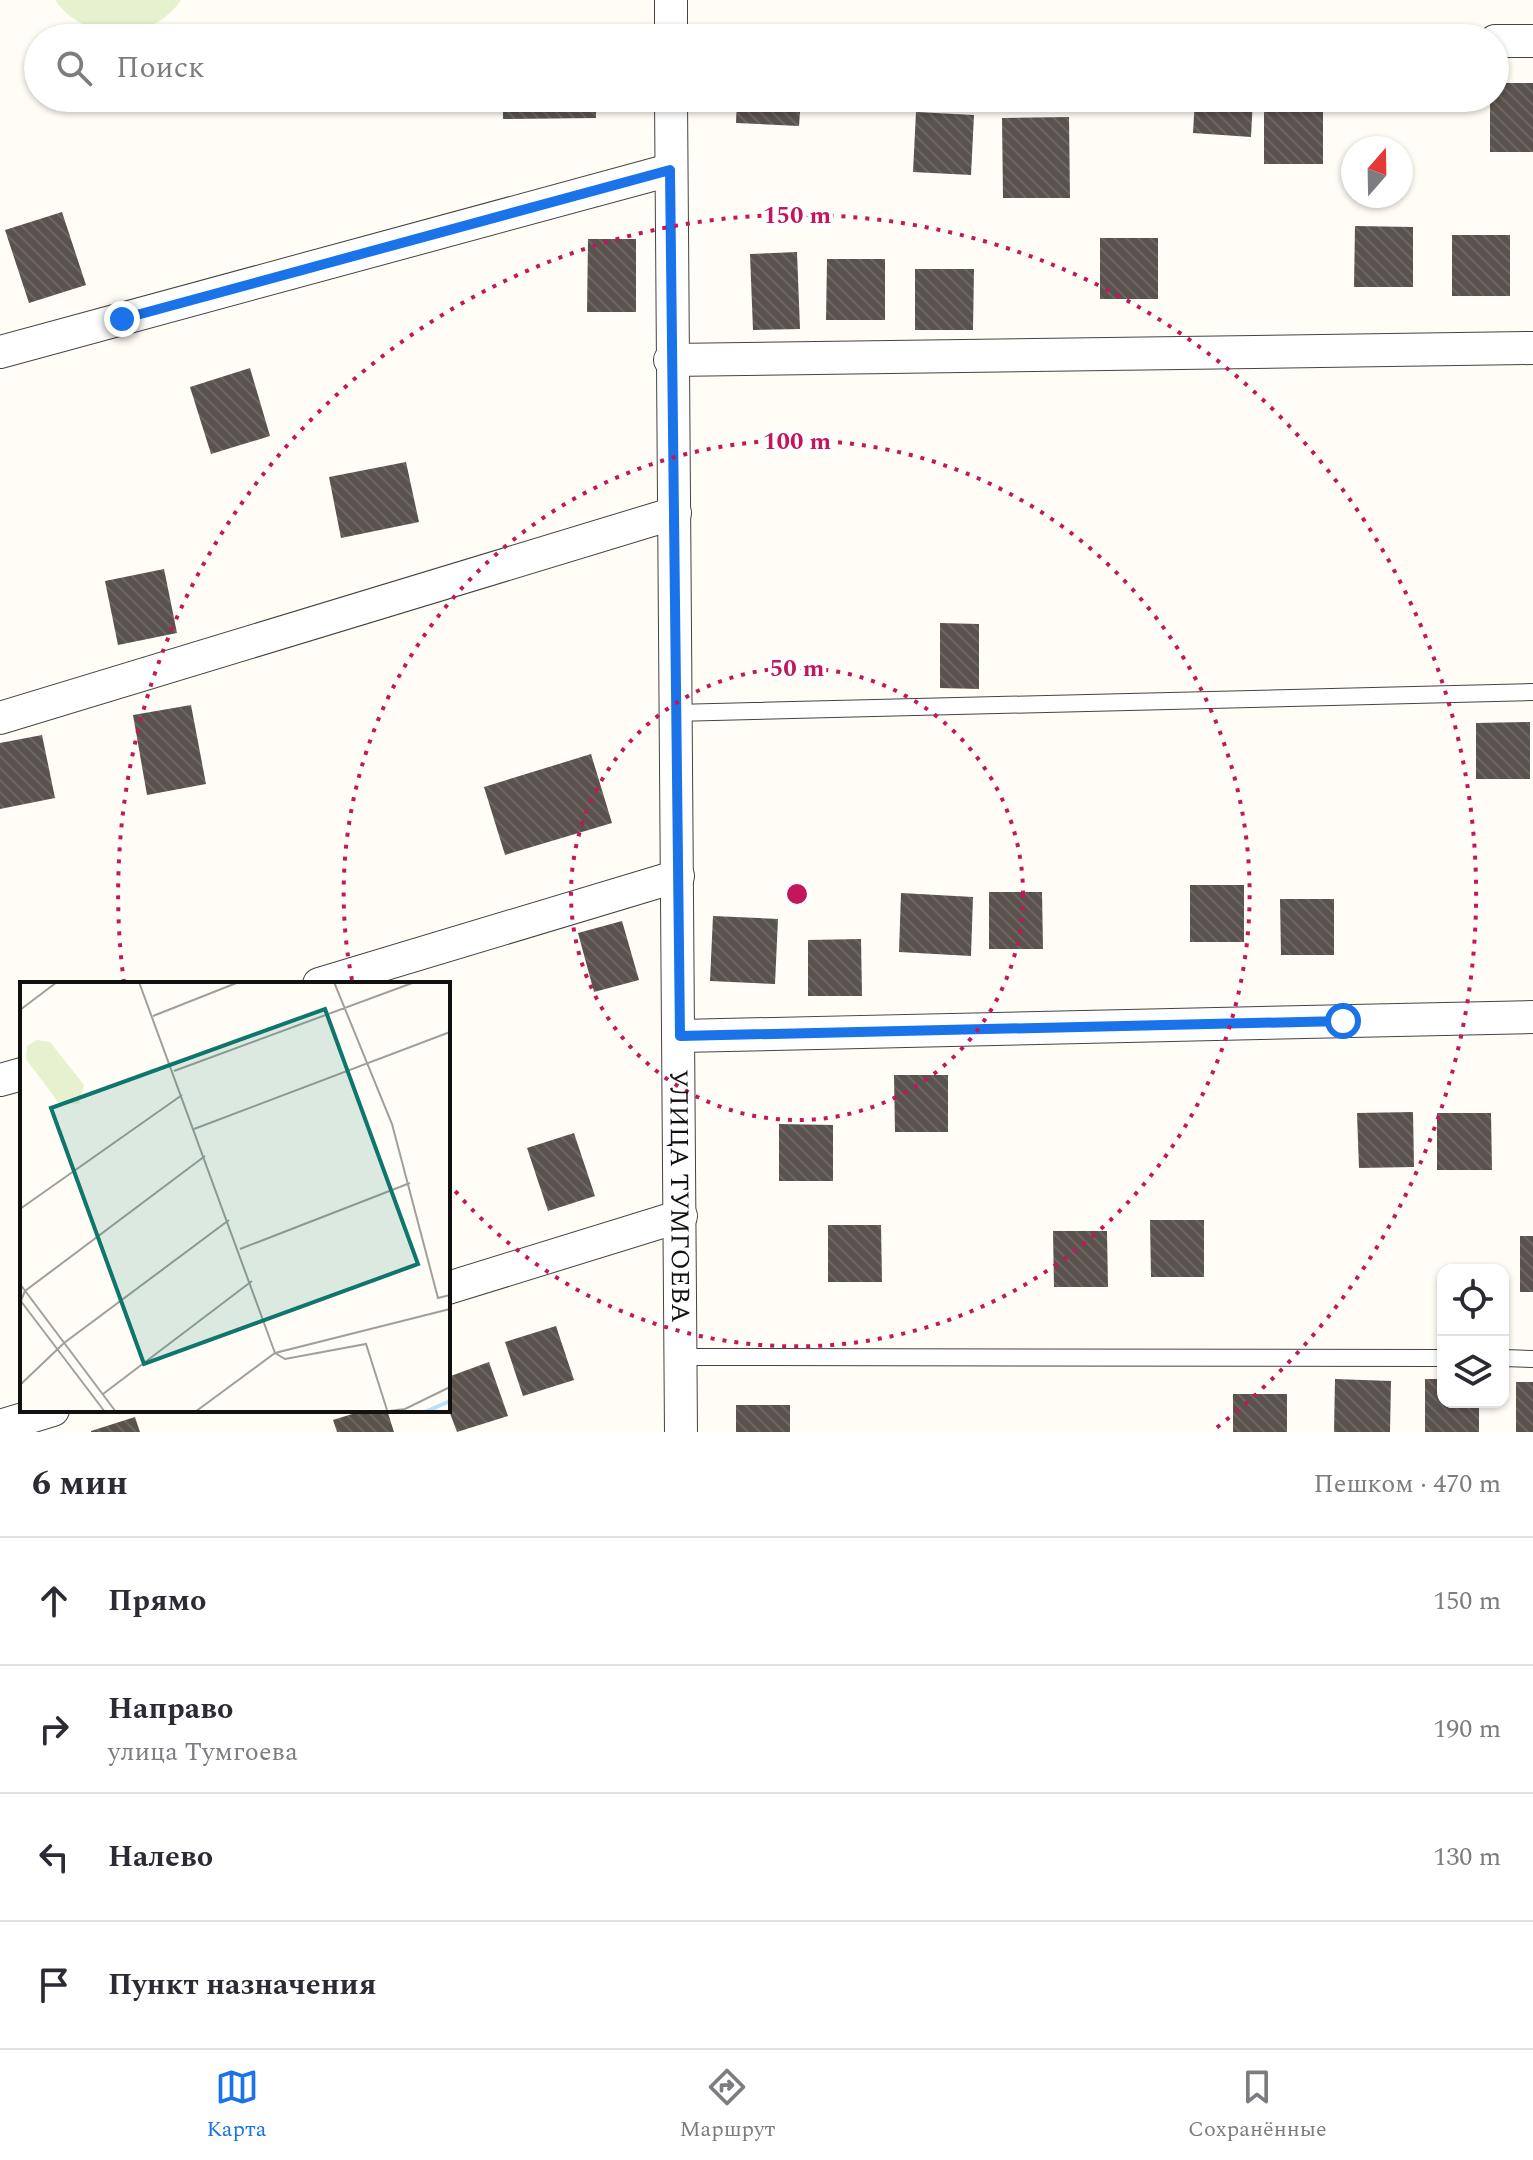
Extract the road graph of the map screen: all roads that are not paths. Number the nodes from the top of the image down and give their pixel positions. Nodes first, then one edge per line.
1 (671, 0) edge
2 (671, 24) edge
3 (1509, 41) edge
4 (1533, 41) edge
5 (671, 112) edge
6 (670, 170) junction
7 (1533, 348) edge
8 (0, 352) edge
9 (670, 360) junction
10 (675, 513) junction
11 (1533, 692) edge
12 (674, 713) junction
13 (0, 718) edge
14 (678, 876) junction
15 (326, 982) edge
16 (1533, 1017) edge
17 (680, 1036) junction
18 (20, 1075) edge
19 (0, 1080) edge
20 (681, 1216) junction
21 (450, 1287) edge
22 (681, 1357) junction
23 (1437, 1358) edge
24 (1509, 1358) edge
25 (1533, 1359) edge
26 (46, 1412) edge
27 (0, 1426) edge
28 (681, 1432) edge

1 - 2 street
3 - 4 street
5 - 6 street, УЛИЦА ТУМГОЕВА
6 - 8 street
6 - 9 street, УЛИЦА ТУМГОЕВА
7 - 9 street
9 - 10 street, УЛИЦА ТУМГОЕВА
10 - 12 street, УЛИЦА ТУМГОЕВА
10 - 13 street
11 - 12 lane
12 - 14 street, УЛИЦА ТУМГОЕВА
14 - 15 street
14 - 17 street, УЛИЦА ТУМГОЕВА
16 - 17 street
17 - 20 street, УЛИЦА ТУМГОЕВА
18 - 19 street
20 - 21 street
20 - 22 street, УЛИЦА ТУМГОЕВА
22 - 23 lane
22 - 28 street, УЛИЦА ТУМГОЕВА
24 - 25 lane
26 - 27 street

